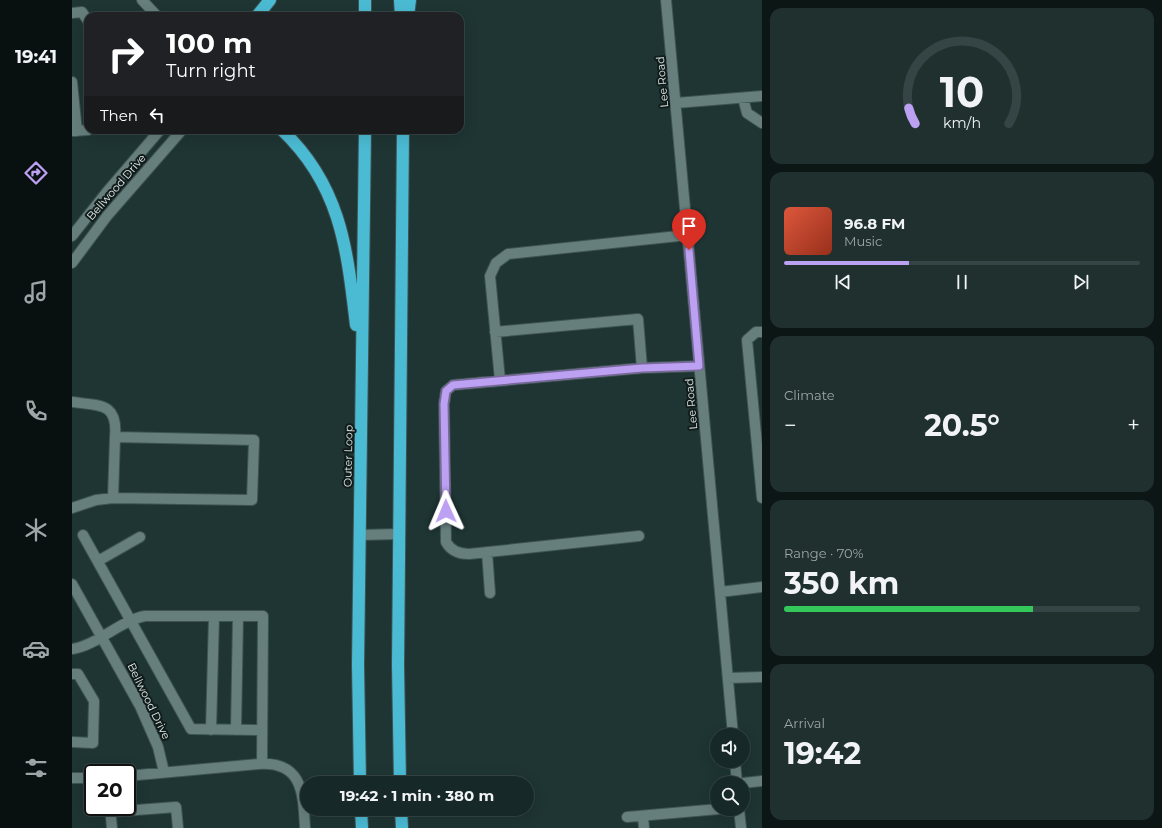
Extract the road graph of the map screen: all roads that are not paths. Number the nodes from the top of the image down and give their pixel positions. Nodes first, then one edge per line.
1 (142, 0) edge
2 (262, 0) edge
3 (270, 0) edge
4 (365, 0) edge
5 (400, 0) edge
6 (410, 0) edge
7 (666, 0) edge
8 (153, 12) edge
9 (252, 12) edge
10 (260, 12) edge
11 (366, 12) edge
12 (401, 12) edge
13 (408, 12) edge
14 (72, 13) edge
15 (84, 15) edge
16 (72, 82) edge
17 (762, 96) edge
18 (743, 98) junction
19 (676, 103) junction
20 (762, 123) edge
21 (84, 130) edge
22 (74, 131) edge
23 (157, 134) edge
24 (179, 134) edge
25 (286, 134) edge
26 (365, 134) edge
27 (403, 134) edge
28 (688, 235) junction
29 (72, 236) edge
30 (72, 263) edge
31 (495, 332) junction
32 (762, 332) edge
33 (699, 366) junction
34 (642, 368) junction
35 (500, 380) junction
36 (362, 387) junction
37 (72, 402) edge
38 (758, 403) edge
39 (115, 437) junction
40 (113, 498) junction
41 (762, 498) edge
42 (72, 508) edge
43 (399, 534) junction
44 (83, 535) dead end
45 (360, 535) junction
46 (639, 536) dead end
47 (140, 537) dead end
48 (487, 552) junction
49 (98, 561) junction
50 (72, 584) edge
51 (762, 587) edge
52 (720, 592) junction
53 (490, 593) dead end
54 (214, 616) junction
55 (238, 616) junction
56 (130, 620) junction
57 (101, 636) junction
58 (72, 649) edge
59 (72, 674) edge
60 (762, 677) edge
61 (728, 678) junction
62 (732, 728) edge
63 (211, 730) junction
64 (236, 730) junction
65 (261, 730) junction
66 (72, 742) edge
67 (262, 764) junction
68 (164, 772) junction
69 (136, 775) edge
70 (360, 776) edge
71 (400, 776) edge
72 (72, 778) edge
73 (84, 778) edge
74 (762, 781) edge
75 (750, 782) edge
76 (136, 809) edge
77 (710, 810) edge
78 (111, 816) edge
79 (361, 816) edge
80 (401, 816) edge
81 (643, 816) junction
82 (740, 816) edge
83 (627, 817) dead end
84 (112, 828) edge
85 (178, 828) edge
86 (305, 828) edge
87 (362, 828) edge
88 (402, 828) edge
89 (644, 828) edge
90 (741, 828) edge

1 - 8 street
2 - 9 highway
3 - 10 highway
4 - 11 highway
5 - 12 highway
6 - 13 highway
7 - 19 street, Lee Road
14 - 15 street
16 - 22 street
17 - 18 street
18 - 19 street
18 - 20 street
19 - 28 street, Lee Road
21 - 22 street
23 - 29 street, Bellwood Drive
24 - 30 street, Bellwood Drive
25 - 36 highway
26 - 36 highway, Outer Loop
27 - 43 highway
28 - 31 street
28 - 33 street, Lee Road
31 - 34 street
31 - 35 street
32 - 38 street
33 - 34 street
33 - 52 street, Lee Road
34 - 35 street
35 - 48 street
36 - 45 highway, Outer Loop
37 - 39 street
38 - 41 street
39 - 40 street
39 - 40 street
40 - 42 street
43 - 45 street
43 - 71 highway
44 - 49 street
45 - 70 highway, Outer Loop
46 - 48 street
47 - 49 street
48 - 53 street
49 - 56 street
50 - 57 street, Bellwood Drive
51 - 52 street
52 - 61 street, Lee Road
54 - 55 street
54 - 56 street
54 - 63 street
55 - 64 street
55 - 65 street
56 - 57 street
56 - 63 street
57 - 58 street
57 - 68 street, Bellwood Drive
59 - 66 street
60 - 61 street
61 - 62 street, Lee Road
63 - 64 street
64 - 65 street
65 - 67 street
67 - 68 street
67 - 86 street
68 - 69 street
72 - 73 street
74 - 75 street
76 - 85 street
77 - 81 street
78 - 84 street
79 - 87 highway
80 - 88 highway
81 - 83 street
81 - 89 street
82 - 90 street

